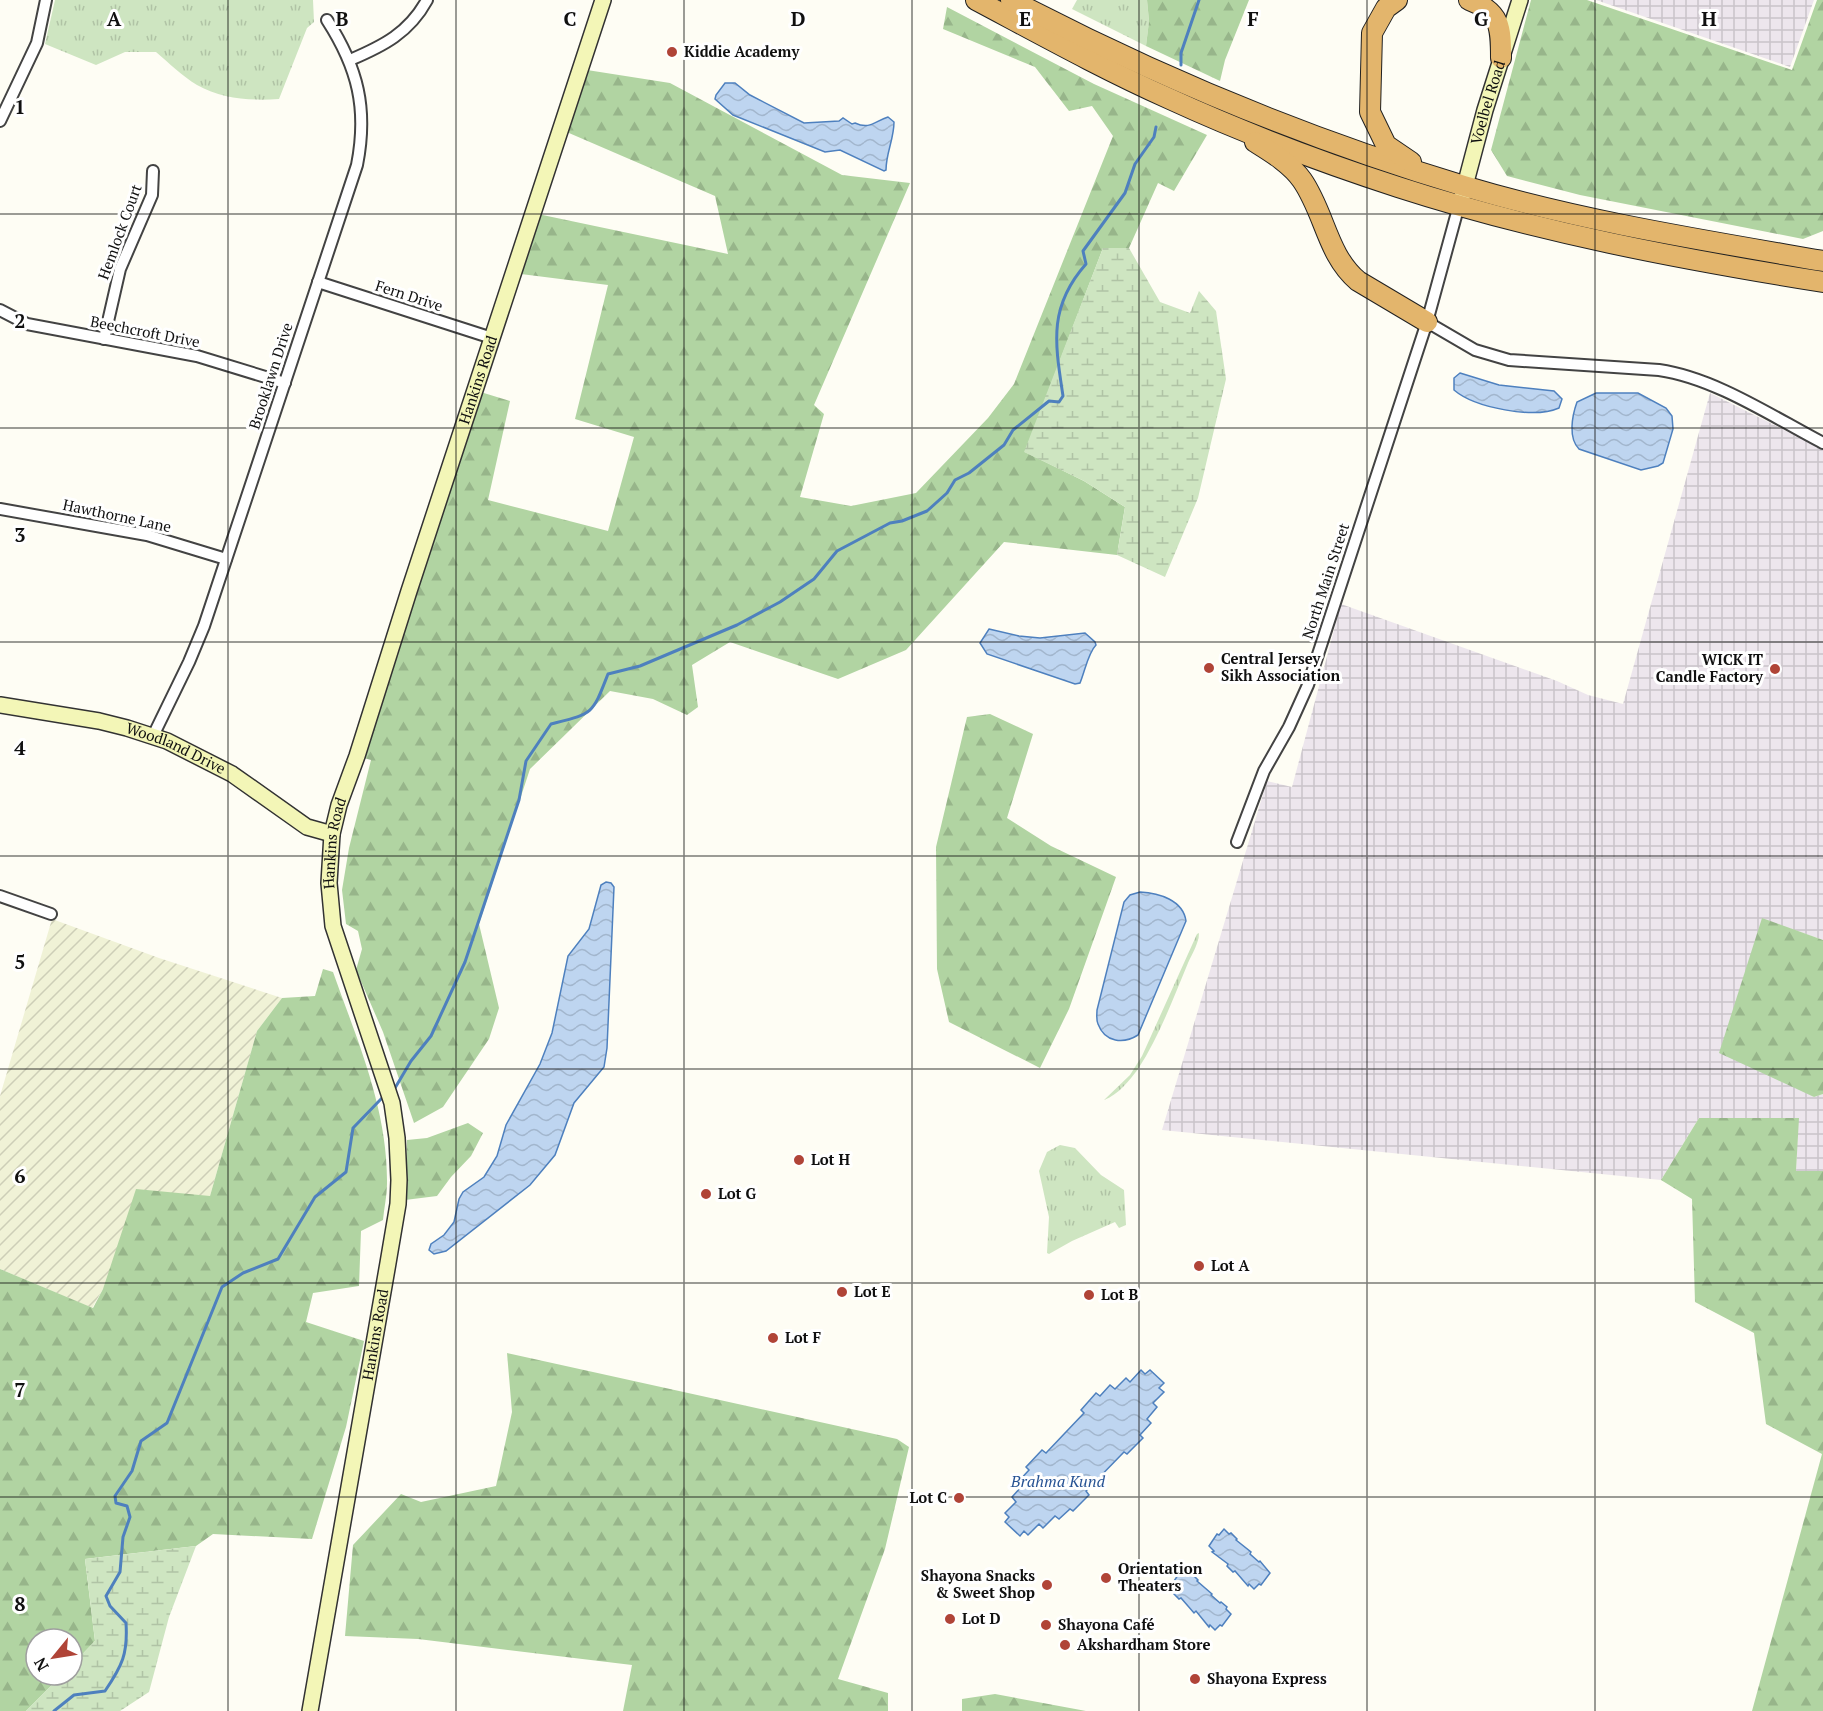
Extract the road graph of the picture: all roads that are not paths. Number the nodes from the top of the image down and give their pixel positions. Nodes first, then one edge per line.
1 (46, 0) edge
2 (427, 0) edge
3 (603, 0) edge
4 (976, 0) edge
5 (1011, 0) edge
6 (1396, 0) edge
7 (1469, 0) edge
8 (1520, 0) edge
9 (327, 20) dead end
10 (1501, 58) junction
11 (350, 60) junction
12 (1214, 118) junction
13 (0, 121) edge
14 (153, 171) dead end
15 (1428, 174) junction
16 (1464, 186) junction
17 (1459, 205) junction
18 (1823, 261) edge
19 (318, 282) junction
20 (1823, 282) edge
21 (0, 310) edge
22 (1427, 322) junction
23 (492, 338) junction
24 (104, 339) junction
25 (285, 383) junction
26 (1823, 443) edge
27 (0, 508) edge
28 (226, 559) junction
29 (0, 705) edge
30 (153, 736) junction
31 (332, 834) junction
32 (1237, 842) dead end
33 (0, 896) edge
34 (51, 914) dead end
35 (310, 1711) edge

1 - 13 street
2 - 11 street
3 - 23 main road, Hankins Road
4 - 12 highway
5 - 15 highway
6 - 15 highway
7 - 10 highway
8 - 10 main road, Voelbel Road
9 - 11 street, Brooklawn Drive
10 - 16 main road, Voelbel Road
11 - 19 street, Brooklawn Drive
12 - 17 highway
12 - 22 highway
14 - 24 street, Hemlock Court
15 - 16 highway
16 - 17 main road, Voelbel Road
16 - 18 highway
17 - 20 highway
17 - 22 street, North Main Street
19 - 23 street, Fern Drive
19 - 25 street, Brooklawn Drive
21 - 24 street, Beechcroft Drive
22 - 26 street
22 - 32 street, North Main Street
23 - 31 main road, Hankins Road
24 - 25 street, Beechcroft Drive
25 - 28 street, Brooklawn Drive
27 - 28 street, Hawthorne Lane
28 - 30 street, Brooklawn Drive
29 - 30 main road, Woodland Drive
30 - 31 main road, Woodland Drive
31 - 35 main road, Hankins Road
33 - 34 street

